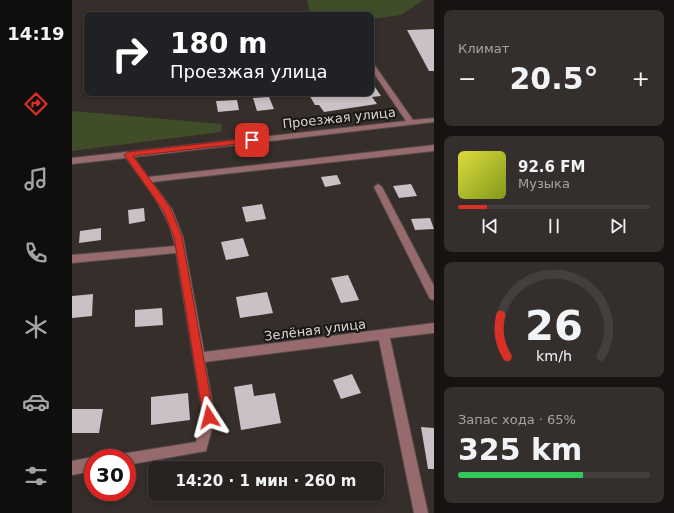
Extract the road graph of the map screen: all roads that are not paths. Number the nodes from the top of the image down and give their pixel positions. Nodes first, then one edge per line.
1 (374, 68) edge
2 (434, 120) edge
3 (411, 123) junction
4 (434, 148) edge
5 (128, 155) junction
6 (72, 162) edge
7 (146, 180) junction
8 (378, 186) dead end
9 (180, 249) junction
10 (72, 259) edge
11 (434, 296) edge
12 (434, 328) edge
13 (384, 335) junction
14 (199, 358) junction
15 (136, 458) edge
16 (84, 466) edge
17 (72, 468) edge
18 (421, 513) edge

1 - 3 street
2 - 3 street, Проезжая улица
3 - 5 street, Проезжая улица
4 - 7 street
5 - 6 street, Проезжая улица
5 - 7 street
7 - 9 street
8 - 11 street
9 - 10 street
9 - 14 street
12 - 13 street, Зелёная улица
13 - 14 street, Зелёная улица
13 - 18 street
14 - 15 street
16 - 17 street

